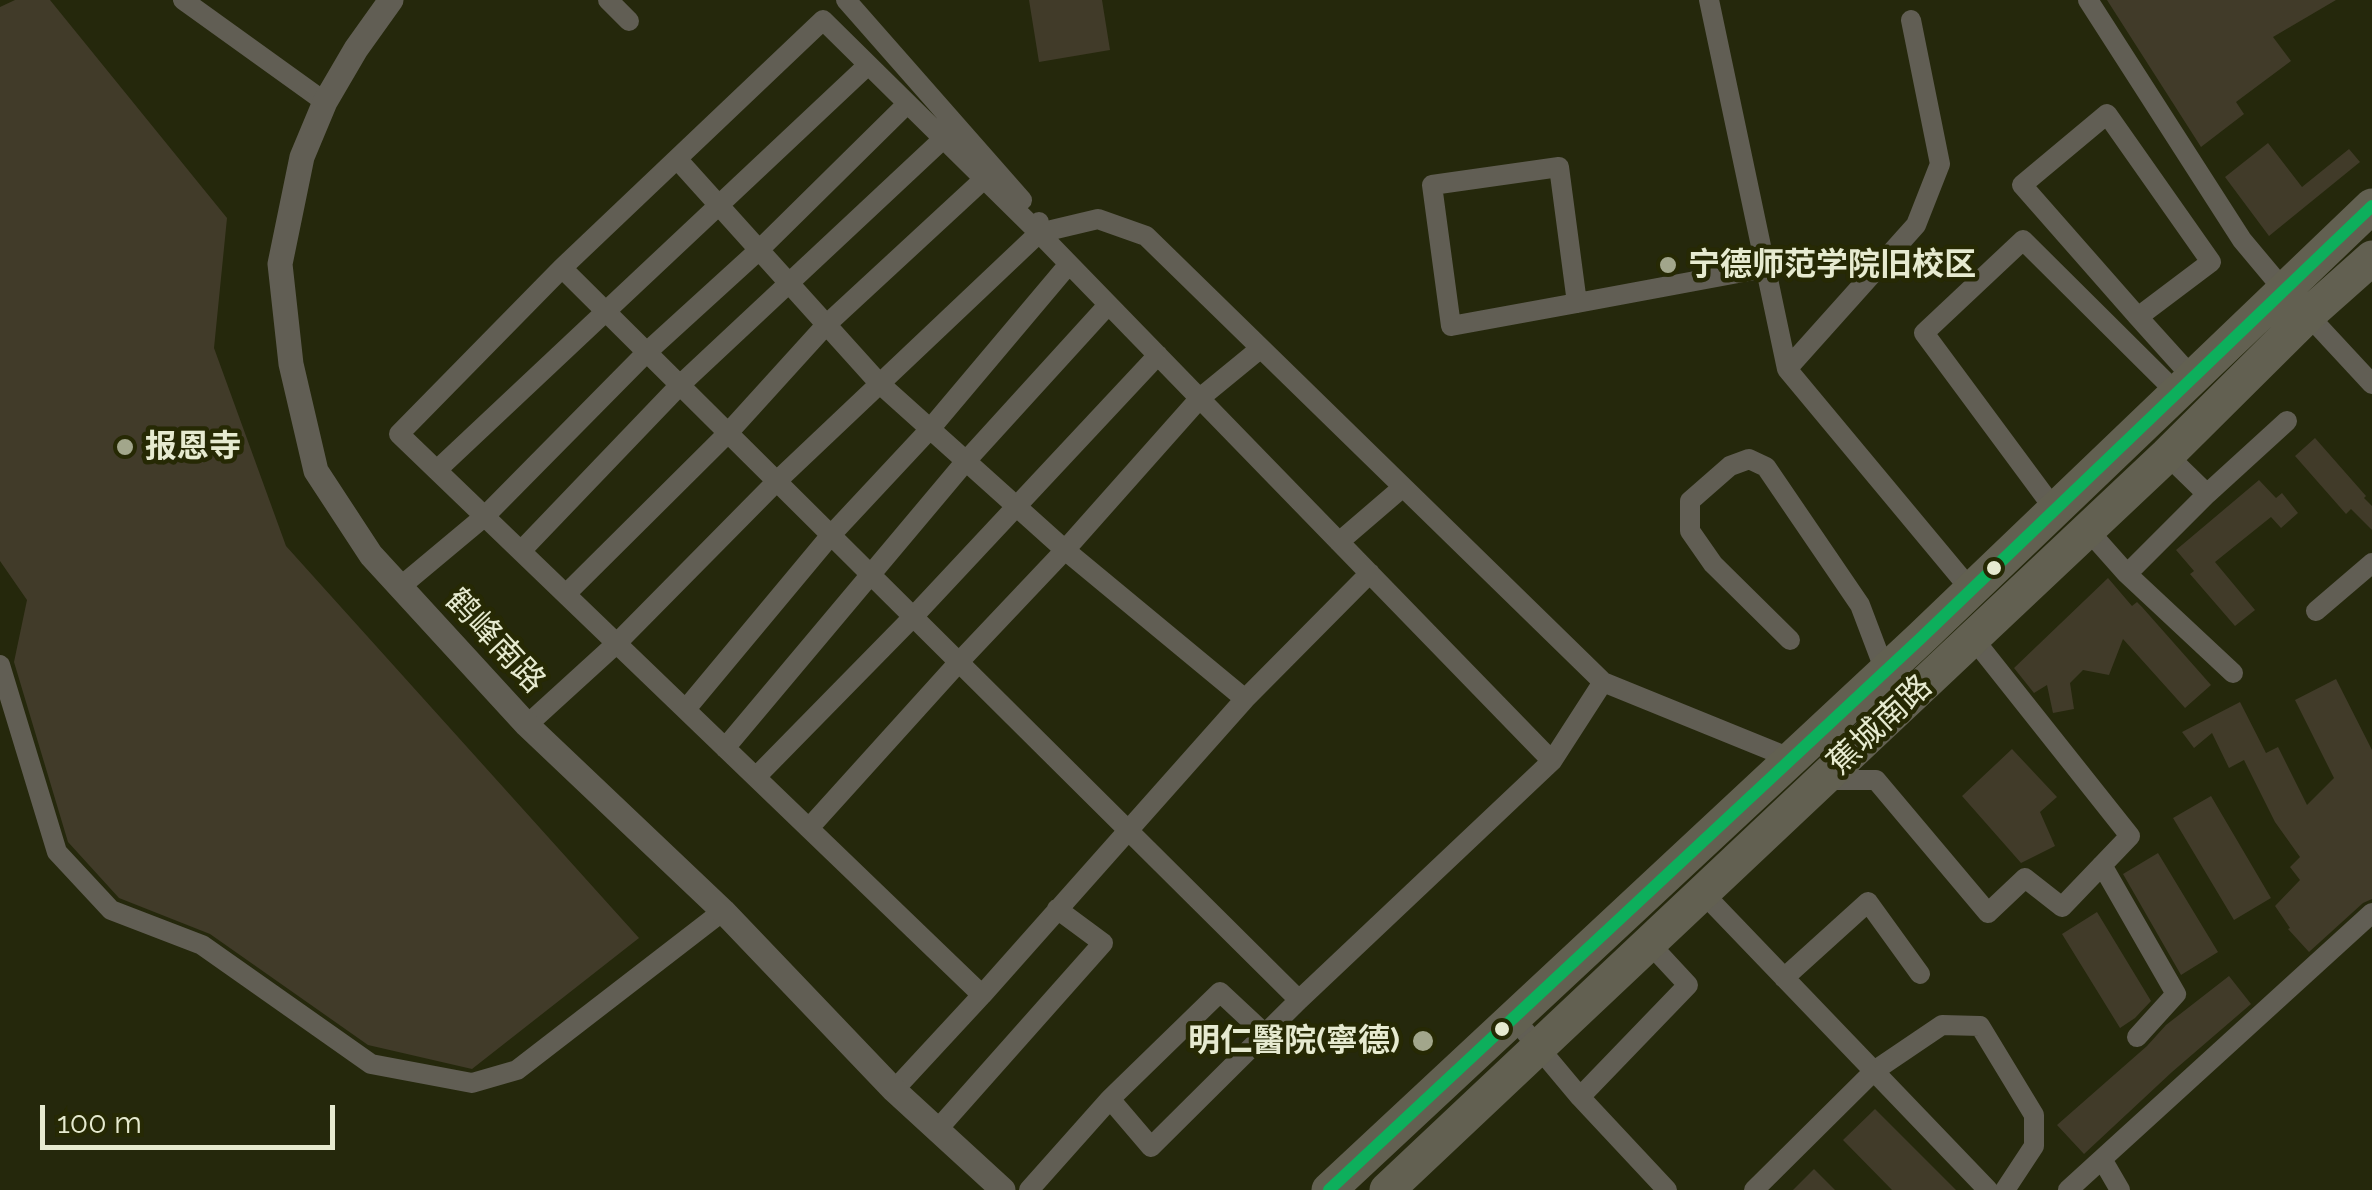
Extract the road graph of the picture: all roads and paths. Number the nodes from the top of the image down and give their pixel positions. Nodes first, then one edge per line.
1 (183, 0) edge
2 (391, 0) edge
3 (608, 0) edge
4 (846, 0) edge
5 (1709, 0) edge
6 (2088, 0) edge
7 (629, 20) dead end
8 (1911, 20) dead end
9 (868, 65) junction
10 (326, 102) junction
11 (907, 104) junction
12 (944, 139) junction
13 (678, 160) junction
14 (984, 179) junction
15 (720, 206) junction
16 (2372, 206) edge
17 (1039, 233) junction
18 (2242, 240) junction
19 (759, 250) junction
20 (2372, 258) edge
21 (2210, 262) junction
22 (1069, 264) junction
23 (562, 268) junction
24 (1766, 268) junction
25 (789, 283) junction
26 (2283, 289) junction
27 (1578, 303) junction
28 (1108, 305) junction
29 (604, 310) junction
30 (2308, 314) junction
31 (2138, 316) junction
32 (826, 325) junction
33 (1262, 348) junction
34 (647, 352) junction
35 (1158, 355) junction
36 (1787, 369) junction
37 (879, 384) junction
38 (2372, 384) edge
39 (680, 385) junction
40 (2185, 386) junction
41 (1200, 398) junction
42 (2287, 420) dead end
43 (930, 430) junction
44 (728, 433) junction
45 (2167, 455) junction
46 (966, 461) junction
47 (437, 470) junction
48 (777, 482) junction
49 (1403, 487) junction
50 (2208, 494) junction
51 (1015, 505) junction
52 (2055, 510) junction
53 (485, 516) junction
54 (2087, 529) junction
55 (830, 534) junction
56 (1339, 542) junction
57 (1066, 550) junction
58 (521, 551) junction
59 (2372, 563) edge
60 (870, 573) junction
61 (1370, 573) junction
62 (2127, 574) junction
63 (400, 587) junction
64 (1971, 590) junction
65 (566, 594) junction
66 (2316, 611) dead end
67 (914, 617) junction
68 (1972, 638) junction
69 (1790, 640) dead end
70 (617, 643) junction
71 (958, 662) junction
72 (0, 665) edge
73 (1884, 671) junction
74 (2234, 674) dead end
75 (1603, 682) junction
76 (1245, 699) junction
77 (686, 709) junction
78 (528, 724) junction
79 (726, 748) junction
80 (1790, 758) junction
81 (1552, 760) junction
82 (756, 777) junction
83 (1821, 780) junction
84 (809, 828) junction
85 (1128, 830) junction
86 (2102, 865) junction
87 (1702, 892) junction
88 (1058, 910) junction
89 (723, 911) junction
90 (2372, 913) edge
91 (1649, 942) junction
92 (1920, 974) dead end
93 (1784, 978) junction
94 (982, 994) junction
95 (1299, 1000) junction
96 (1513, 1017) junction
97 (1265, 1034) junction
98 (2137, 1037) dead end
99 (1538, 1047) junction
100 (1874, 1071) junction
101 (894, 1090) junction
102 (1580, 1097) junction
103 (1110, 1099) junction
104 (937, 1130) junction
105 (2102, 1159) junction
106 (1003, 1190) edge
107 (1028, 1190) edge
108 (1328, 1190) edge
109 (1387, 1190) edge
110 (1667, 1190) edge
111 (1754, 1190) edge
112 (1988, 1190) edge
113 (2005, 1190) edge
114 (2068, 1190) edge
115 (2120, 1190) edge

1 - 10 street
2 - 10 street, 鹤峰南路
3 - 7 street
4 - 17 street
5 - 24 street
6 - 18 street
8 - 36 street
9 - 11 street
9 - 13 street
9 - 15 street
10 - 63 street, 鹤峰南路
11 - 12 street
11 - 19 street
12 - 14 street
12 - 25 street
13 - 15 street
13 - 23 street
14 - 17 street
14 - 32 street
15 - 19 street
15 - 29 street
16 - 26 highway, 蕉城南路
17 - 22 street
17 - 33 street
17 - 37 street
18 - 21 street
18 - 26 street
19 - 25 street
19 - 34 street
20 - 30 highway, 蕉城南路
21 - 31 street
21 - 31 street
22 - 28 street
22 - 43 street
23 - 29 street
23 - 47 street
24 - 27 street
24 - 36 street
25 - 32 street
25 - 39 street
26 - 40 highway, 蕉城南路
27 - 27 street
28 - 35 street
28 - 46 street
29 - 34 street
29 - 47 street
30 - 38 street
30 - 45 highway, 蕉城南路
31 - 40 street
32 - 37 street
32 - 44 street
33 - 41 street
33 - 49 street
34 - 39 street
34 - 53 street
35 - 41 street
35 - 51 street
36 - 64 street
37 - 43 street
37 - 48 street
39 - 44 street
39 - 58 street
40 - 52 highway, 蕉城南路
40 - 52 street
41 - 56 street
41 - 57 street
42 - 50 street
43 - 46 street
43 - 55 street
44 - 48 street
44 - 65 street
45 - 50 street
45 - 54 highway, 蕉城南路
46 - 51 street
46 - 60 street
47 - 53 street
48 - 55 street
48 - 70 street
49 - 56 street
49 - 75 street
50 - 62 street
51 - 57 street
51 - 67 street
52 - 64 highway, 蕉城南路
53 - 58 street
53 - 63 street
54 - 62 street
54 - 68 highway, 蕉城南路
55 - 60 street
55 - 77 street
56 - 61 street
57 - 71 street
57 - 76 street
58 - 65 street
59 - 66 street
60 - 67 street
60 - 79 street
61 - 76 street
61 - 81 street
62 - 74 street
63 - 78 street, 鹤峰南路
64 - 73 highway, 蕉城南路
65 - 70 street
67 - 71 street
67 - 82 street
68 - 83 highway, 蕉城南路
68 - 86 street
69 - 73 street
70 - 77 street
70 - 78 street
71 - 84 street
71 - 85 street
72 - 89 street
73 - 80 highway, 蕉城南路
75 - 80 street
75 - 81 street
76 - 85 street
77 - 79 street
78 - 89 street, 鹤峰南路
79 - 82 street
80 - 96 highway, 蕉城南路
81 - 95 street
82 - 84 street
83 - 86 street
83 - 87 highway, 蕉城南路
84 - 94 street
85 - 88 street
85 - 95 street
86 - 98 street
87 - 91 highway, 蕉城南路
87 - 93 street
88 - 94 street
88 - 104 street
89 - 101 street, 鹤峰南路
90 - 105 street
91 - 99 highway, 蕉城南路
91 - 102 street
92 - 93 street
93 - 100 street
94 - 101 street
95 - 97 street
96 - 99 street
96 - 108 highway, 蕉城南路
97 - 103 street
97 - 103 street
99 - 102 street
99 - 109 highway, 蕉城南路
100 - 111 street
100 - 112 street
100 - 113 street
101 - 104 street, 鹤峰南路
102 - 110 street
103 - 107 street
104 - 106 street, 鹤峰南路
105 - 114 street
105 - 115 street

